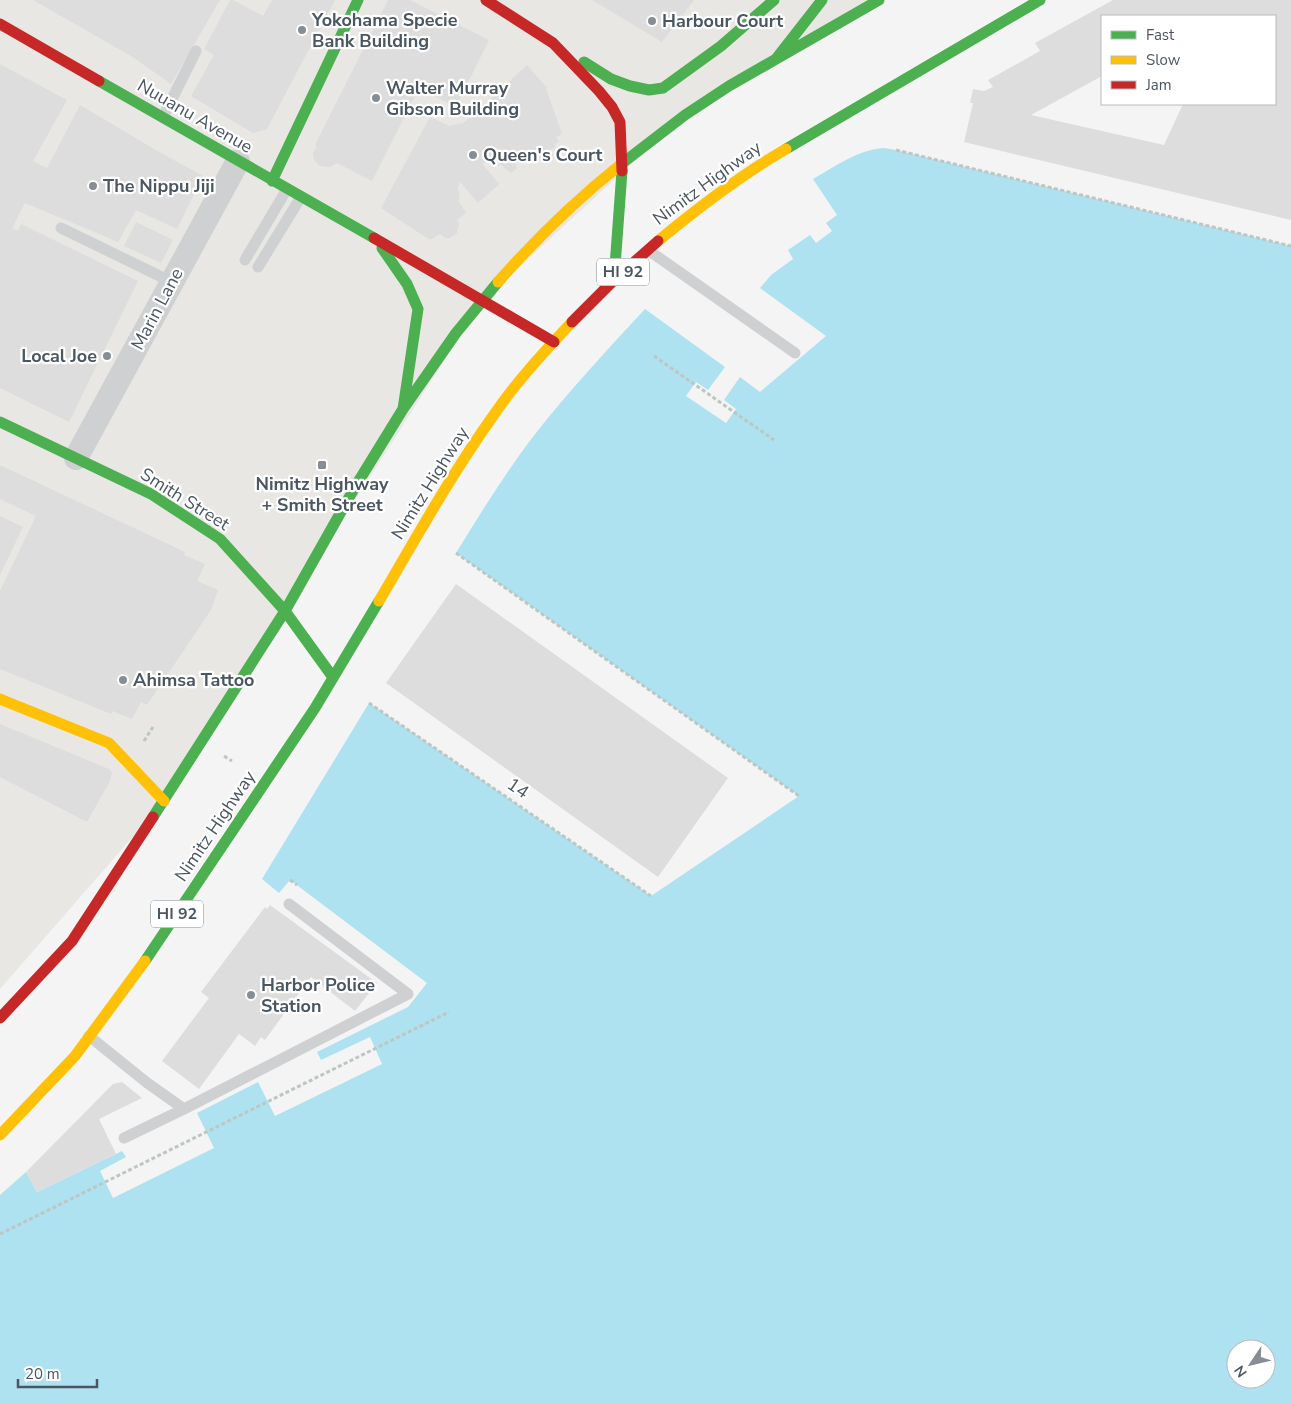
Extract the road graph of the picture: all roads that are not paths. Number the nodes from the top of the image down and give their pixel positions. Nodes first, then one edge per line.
1 (358, 0) edge
2 (486, 0) edge
3 (774, 0) edge
4 (822, 0) edge
5 (879, 0) edge
6 (1040, 0) edge
7 (0, 24) edge
8 (553, 43) junction
9 (196, 51) dead end
10 (776, 59) junction
11 (163, 116) junction
12 (238, 161) junction
13 (623, 163) junction
14 (272, 181) junction
15 (287, 189) junction
16 (300, 196) junction
17 (61, 228) dead end
18 (373, 237) junction
19 (648, 250) junction
20 (245, 260) dead end
21 (258, 267) dead end
22 (614, 280) junction
23 (172, 282) junction
24 (482, 301) junction
25 (554, 342) junction
26 (795, 353) dead end
27 (403, 409) junction
28 (0, 422) edge
29 (76, 458) junction
30 (285, 611) junction
31 (332, 676) junction
32 (0, 699) edge
33 (164, 801) junction
34 (289, 904) dead end
35 (0, 1018) edge
36 (89, 1036) junction
37 (184, 1109) junction
38 (0, 1135) edge
39 (124, 1138) dead end

1 - 14 main road
2 - 8 main road
3 - 8 main road
4 - 10 main road
5 - 10 main road
6 - 19 main road, Nimitz Highway / HI 92
7 - 11 main road, Nuuanu Avenue
8 - 13 main road
9 - 11 lane
10 - 13 main road
11 - 12 main road, Nuuanu Avenue
12 - 14 main road, Nuuanu Avenue
12 - 23 street, Marin Lane
13 - 22 main road
13 - 24 main road
14 - 15 main road, Nuuanu Avenue
15 - 16 main road, Nuuanu Avenue
15 - 20 lane
16 - 18 main road, Nuuanu Avenue
16 - 21 lane
17 - 23 lane
18 - 24 main road, Nuuanu Avenue
18 - 27 main road, Nuuanu Avenue
19 - 22 main road, Nimitz Highway / HI 92
19 - 26 lane
22 - 25 main road, Nimitz Highway / HI 92
23 - 29 street, Marin Lane
24 - 25 main road, Nuuanu Avenue
24 - 27 main road
25 - 31 main road, Nimitz Highway / HI 92
27 - 30 main road
28 - 29 main road, Smith Street
29 - 30 main road, Smith Street
30 - 31 main road, Smith Street
30 - 33 main road
31 - 36 main road, Nimitz Highway / HI 92
32 - 33 main road
33 - 35 main road
34 - 37 lane
36 - 37 lane
36 - 38 main road, Nimitz Highway / HI 92
37 - 39 lane

